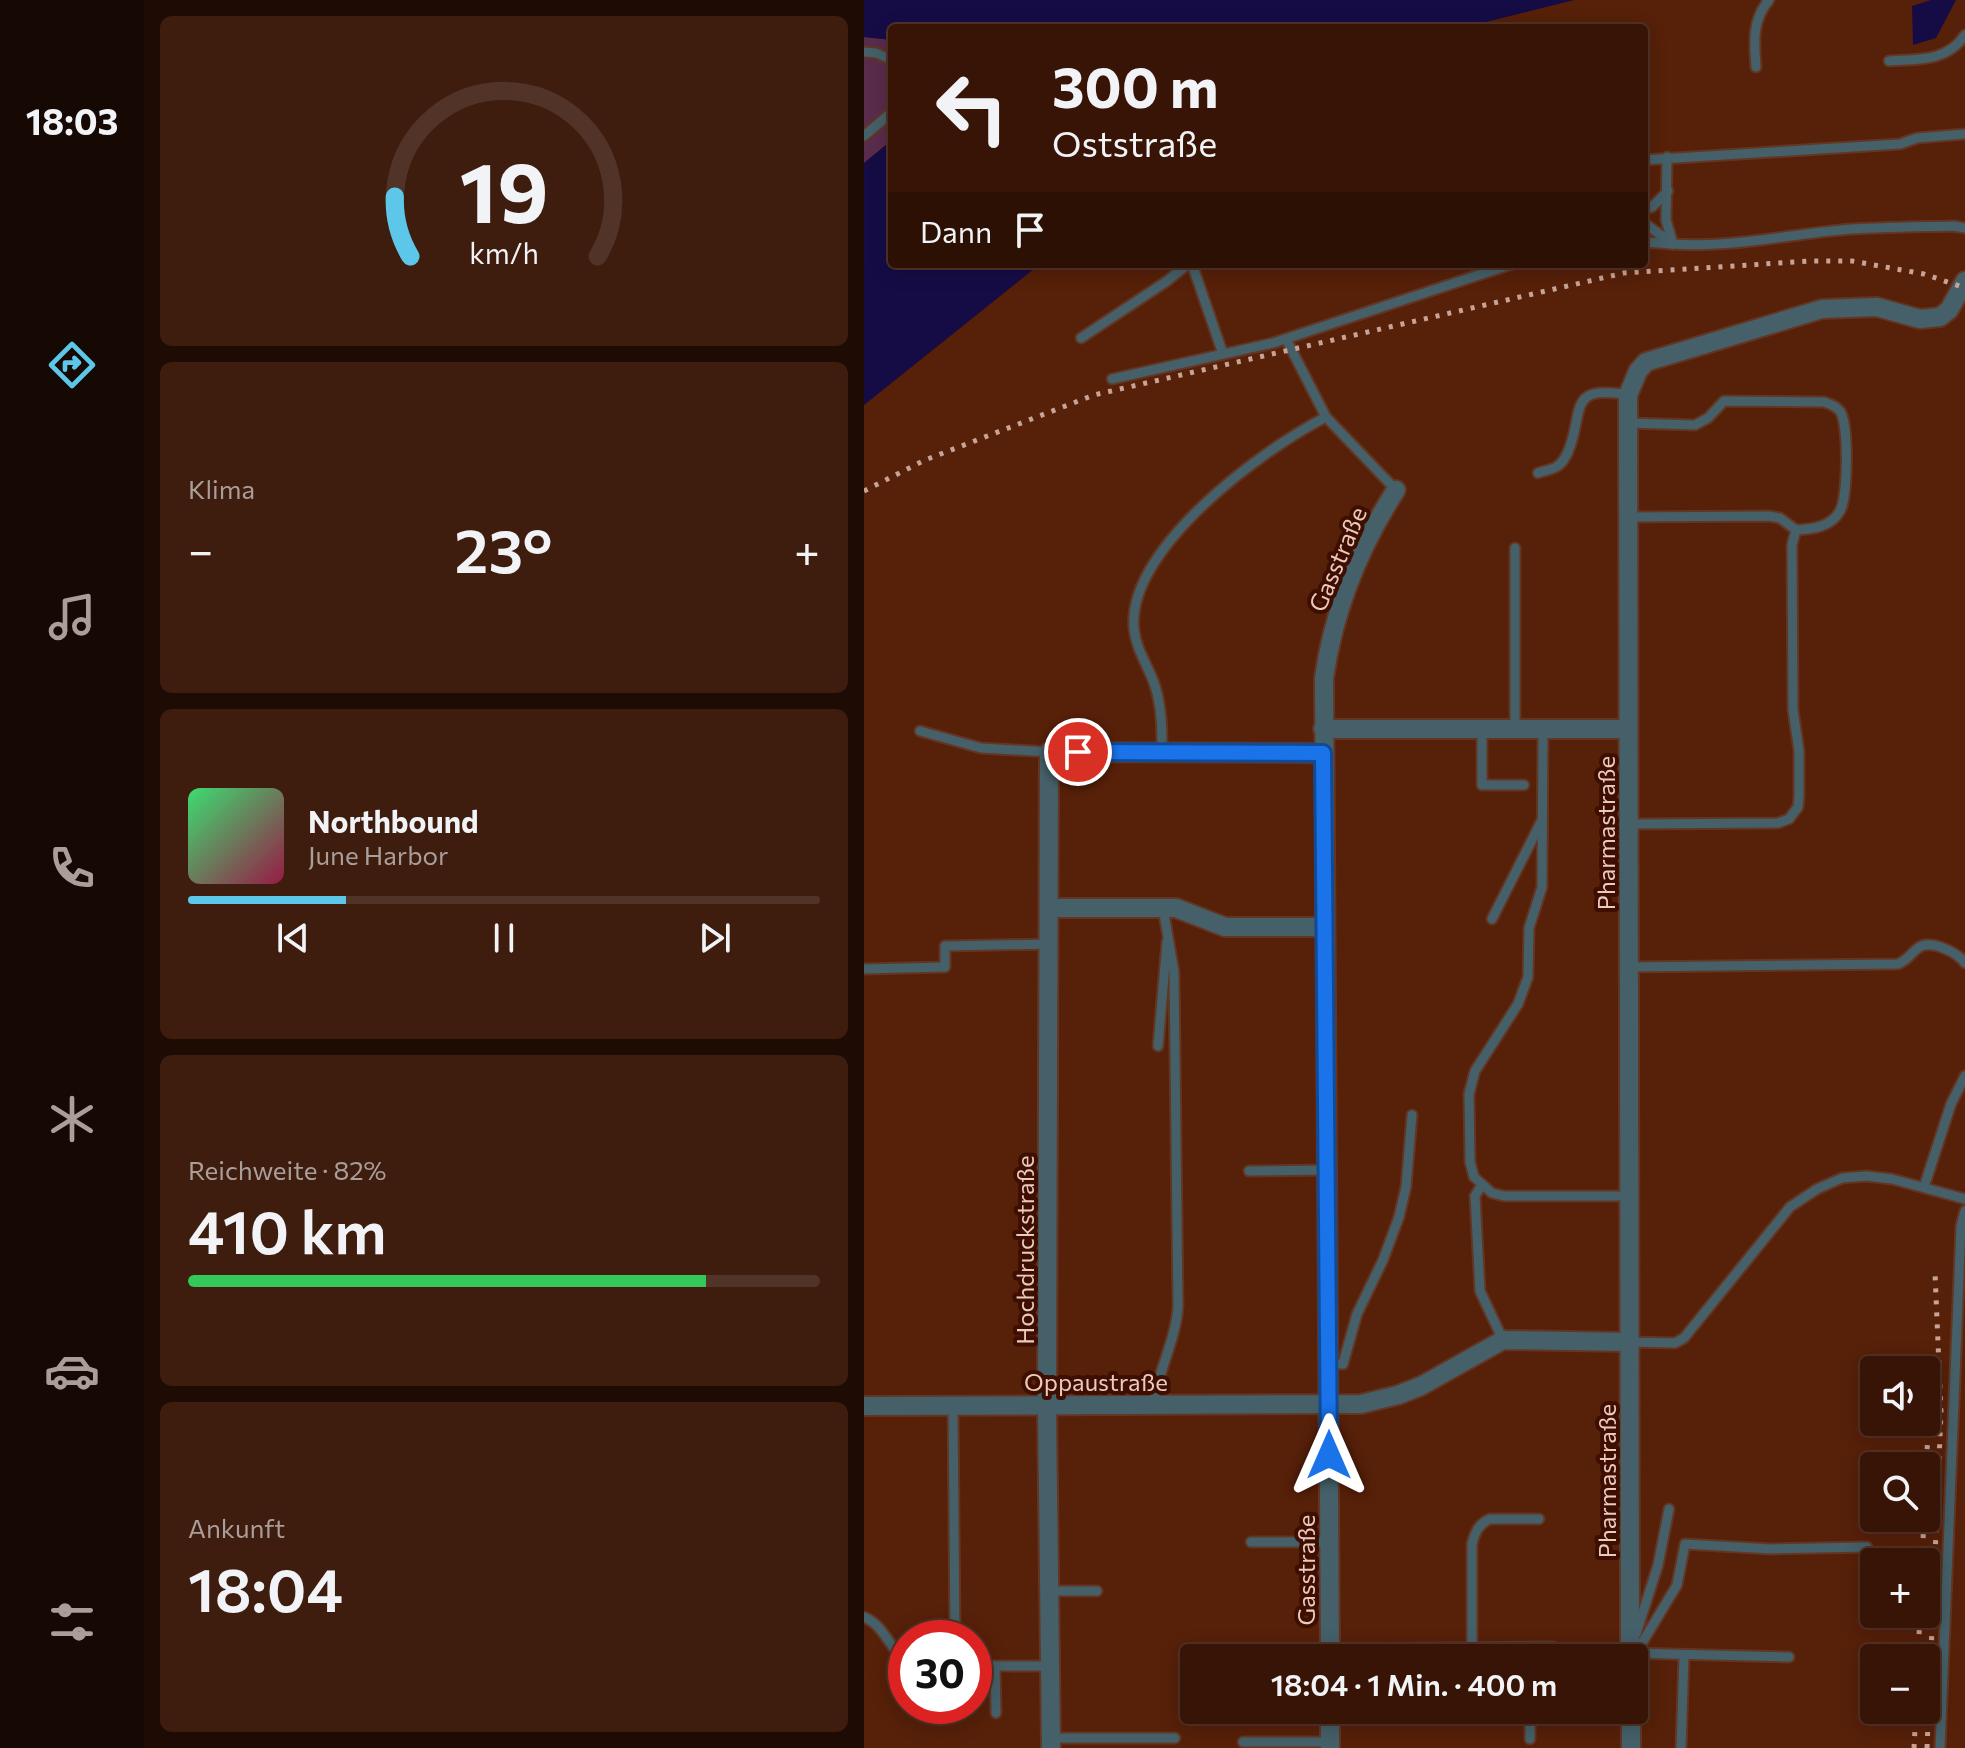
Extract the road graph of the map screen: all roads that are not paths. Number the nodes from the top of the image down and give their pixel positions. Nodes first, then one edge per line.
1 (1769, 0) edge
2 (1965, 35) edge
3 (864, 52) edge
4 (888, 58) edge
5 (1889, 61) dead end
6 (1756, 67) dead end
7 (888, 115) edge
8 (1965, 134) edge
9 (864, 136) edge
10 (1667, 157) junction
11 (1648, 159) edge
12 (1668, 191) junction
13 (1648, 208) edge
14 (1648, 226) edge
15 (1965, 228) edge
16 (1648, 242) edge
17 (1673, 244) junction
18 (1185, 268) edge
19 (1191, 268) edge
20 (1500, 268) edge
21 (1965, 281) edge
22 (1081, 338) dead end
23 (1286, 339) junction
24 (1223, 354) junction
25 (1112, 379) dead end
26 (1628, 395) junction
27 (1326, 417) junction
28 (1628, 423) junction
29 (1538, 473) dead end
30 (1396, 490) joint
31 (1628, 517) junction
32 (1796, 530) junction
33 (1515, 548) dead end
34 (1323, 729) junction
35 (1482, 729) junction
36 (1515, 729) junction
37 (1543, 729) junction
38 (1628, 729) junction
39 (920, 731) dead end
40 (1049, 752) junction
41 (1162, 753) junction
42 (1323, 753) junction
43 (1524, 785) dead end
44 (1543, 819) junction
45 (1629, 824) junction
46 (1049, 908) junction
47 (1163, 908) junction
48 (1492, 919) dead end
49 (1325, 927) junction
50 (1168, 936) junction
51 (1049, 944) junction
52 (1965, 963) edge
53 (1629, 967) junction
54 (864, 969) edge
55 (1158, 1046) dead end
56 (1965, 1076) edge
57 (1412, 1115) dead end
58 (1327, 1170) junction
59 (1249, 1171) dead end
60 (1481, 1186) junction
61 (1924, 1187) junction
62 (1630, 1196) junction
63 (1965, 1199) edge
64 (1965, 1211) edge
65 (1503, 1340) junction
66 (1629, 1342) junction
67 (1329, 1364) junction
68 (1329, 1404) junction
69 (1153, 1405) junction
70 (864, 1406) edge
71 (953, 1406) junction
72 (1047, 1406) junction
73 (1669, 1509) dead end
74 (1539, 1519) dead end
75 (1251, 1542) dead end
76 (1329, 1542) junction
77 (1867, 1547) dead end
78 (1049, 1591) junction
79 (1097, 1591) dead end
80 (864, 1617) edge
81 (955, 1620) edge
82 (888, 1642) edge
83 (1330, 1644) edge
84 (1472, 1644) edge
85 (1630, 1644) edge
86 (1634, 1644) edge
87 (1641, 1644) edge
88 (1684, 1655) junction
89 (1648, 1656) edge
90 (1789, 1657) dead end
91 (995, 1666) joint
92 (1049, 1666) junction
93 (996, 1713) dead end
94 (1330, 1724) edge
95 (1530, 1724) edge
96 (1631, 1724) edge
97 (1175, 1738) dead end
98 (1530, 1739) dead end
99 (1243, 1742) dead end
100 (1050, 1743) edge
101 (1330, 1745) edge
102 (1631, 1748) edge
103 (1681, 1748) edge
104 (1940, 1748) edge

1 - 6 lane
2 - 5 lane
3 - 4 lane
7 - 9 lane
8 - 10 lane
10 - 11 lane
10 - 12 lane
12 - 13 lane
12 - 17 lane
14 - 17 lane
15 - 17 lane
16 - 17 lane
18 - 22 lane
19 - 24 lane
20 - 23 lane
21 - 26 street
23 - 24 lane
23 - 27 lane
24 - 25 lane
26 - 28 street, Pharmastraße
26 - 29 lane
27 - 30 lane
27 - 41 lane
28 - 31 street, Pharmastraße
28 - 32 lane
30 - 34 street, Gasstraße
31 - 32 lane
31 - 38 street, Pharmastraße
32 - 45 lane
33 - 36 lane
34 - 35 street
34 - 42 street, Gasstraße
35 - 36 street
35 - 43 lane
36 - 37 street
37 - 38 street
37 - 44 lane
38 - 45 street, Pharmastraße
39 - 40 lane
40 - 41 street
40 - 46 street, Hochdruckstraße
41 - 42 street
42 - 49 street, Gasstraße
44 - 48 lane
44 - 60 lane
45 - 53 street, Pharmastraße
46 - 47 street
46 - 51 street, Hochdruckstraße
47 - 49 street
47 - 50 lane
49 - 58 street, Gasstraße
50 - 55 lane
50 - 69 lane
51 - 54 lane
51 - 72 street, Hochdruckstraße
52 - 53 lane
53 - 62 street, Pharmastraße
56 - 61 lane
57 - 67 lane
58 - 59 lane
58 - 67 street, Gasstraße
60 - 62 lane
60 - 65 lane
61 - 63 lane
61 - 66 lane
62 - 66 street, Pharmastraße
64 - 104 lane
65 - 66 street
65 - 68 street, Oppaustraße
66 - 85 street, Pharmastraße
67 - 68 street, Gasstraße
68 - 69 street, Oppaustraße
68 - 76 street, Gasstraße
69 - 72 street, Oppaustraße
70 - 71 street, Oppaustraße
71 - 72 street, Oppaustraße
71 - 81 lane
72 - 78 street, Hochdruckstraße
73 - 86 lane
74 - 84 lane
75 - 76 lane
76 - 83 street, Gasstraße
77 - 87 lane
78 - 79 lane
78 - 92 street, Hochdruckstraße
80 - 82 lane
88 - 89 lane
88 - 90 lane
88 - 103 lane
91 - 92 lane
91 - 93 lane
92 - 100 street, Hochdruckstraße
94 - 101 street
95 - 98 lane
96 - 102 street
97 - 100 lane
99 - 101 lane

